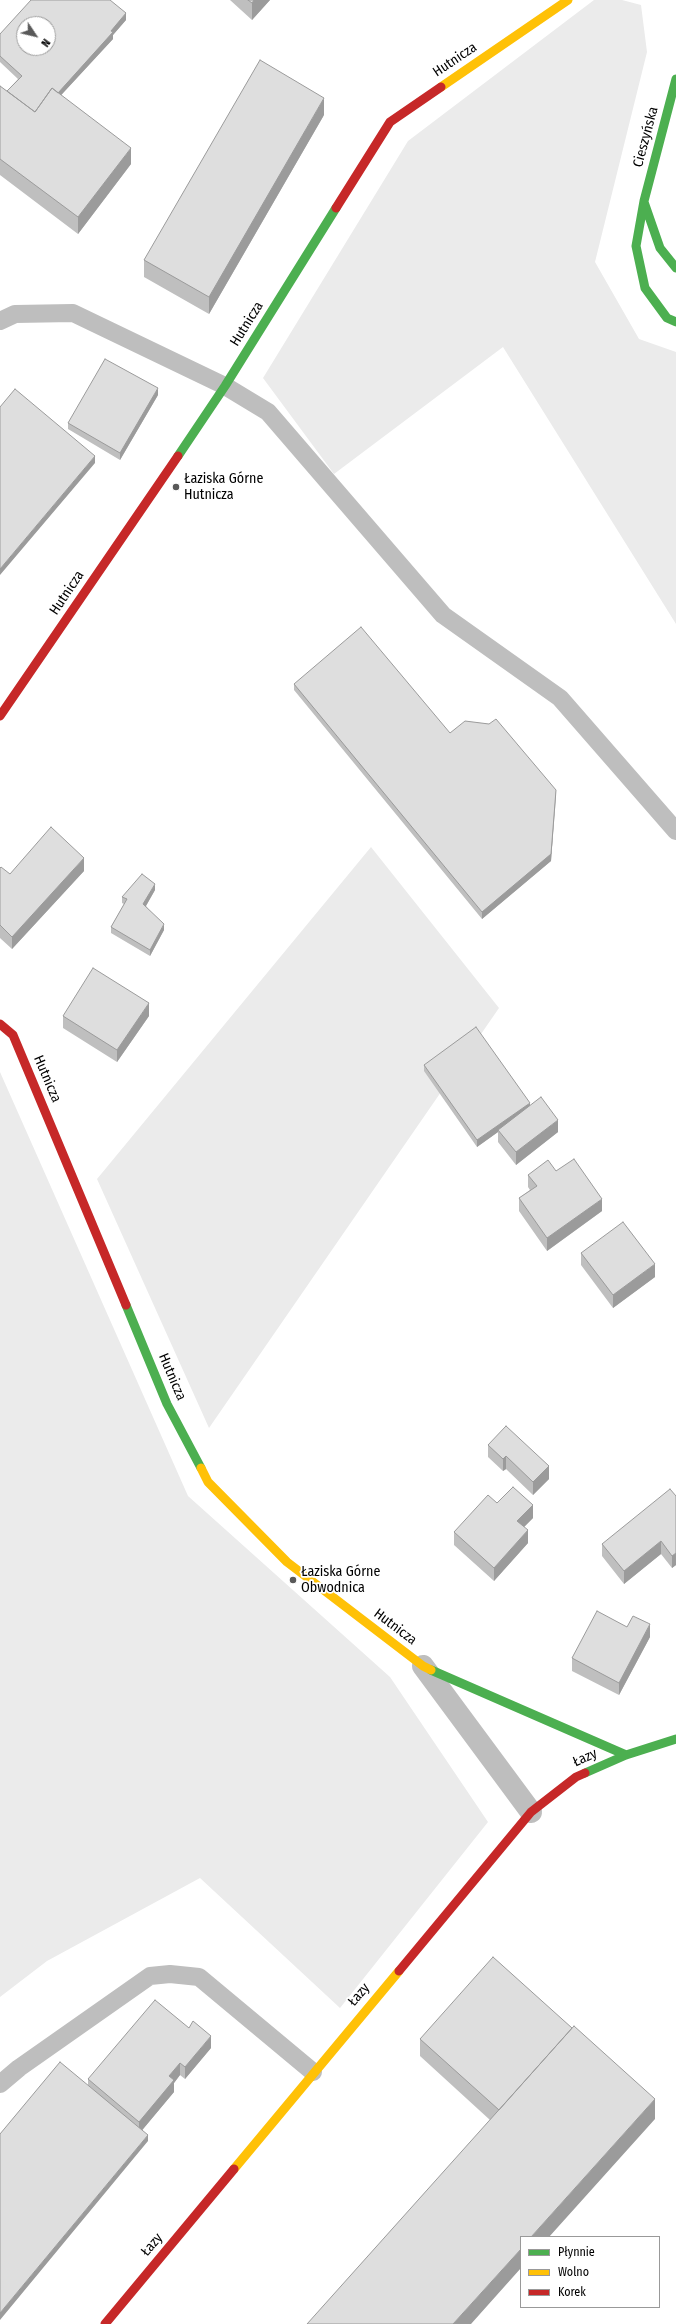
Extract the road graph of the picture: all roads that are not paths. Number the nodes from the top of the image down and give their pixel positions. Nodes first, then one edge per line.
1 (568, 0) edge
2 (676, 79) edge
3 (644, 201) junction
4 (676, 268) edge
5 (0, 321) edge
6 (676, 322) edge
7 (225, 386) junction
8 (0, 716) edge
9 (676, 831) edge
10 (0, 1024) edge
11 (423, 1666) junction
12 (676, 1740) edge
13 (626, 1755) junction
14 (531, 1812) junction
15 (313, 2072) junction
16 (0, 2084) edge
17 (104, 2324) edge

1 - 7 street, Hutnicza
2 - 3 street, Cieszyńska
3 - 4 street
3 - 6 street, Cieszyńska
5 - 7 lane
7 - 8 street, Hutnicza
7 - 9 lane
10 - 11 street, Hutnicza
11 - 13 street, Hutnicza
11 - 14 street
12 - 13 street, Łazy
13 - 14 street, Łazy
14 - 15 street, Łazy
15 - 16 lane
15 - 17 street, Łazy

